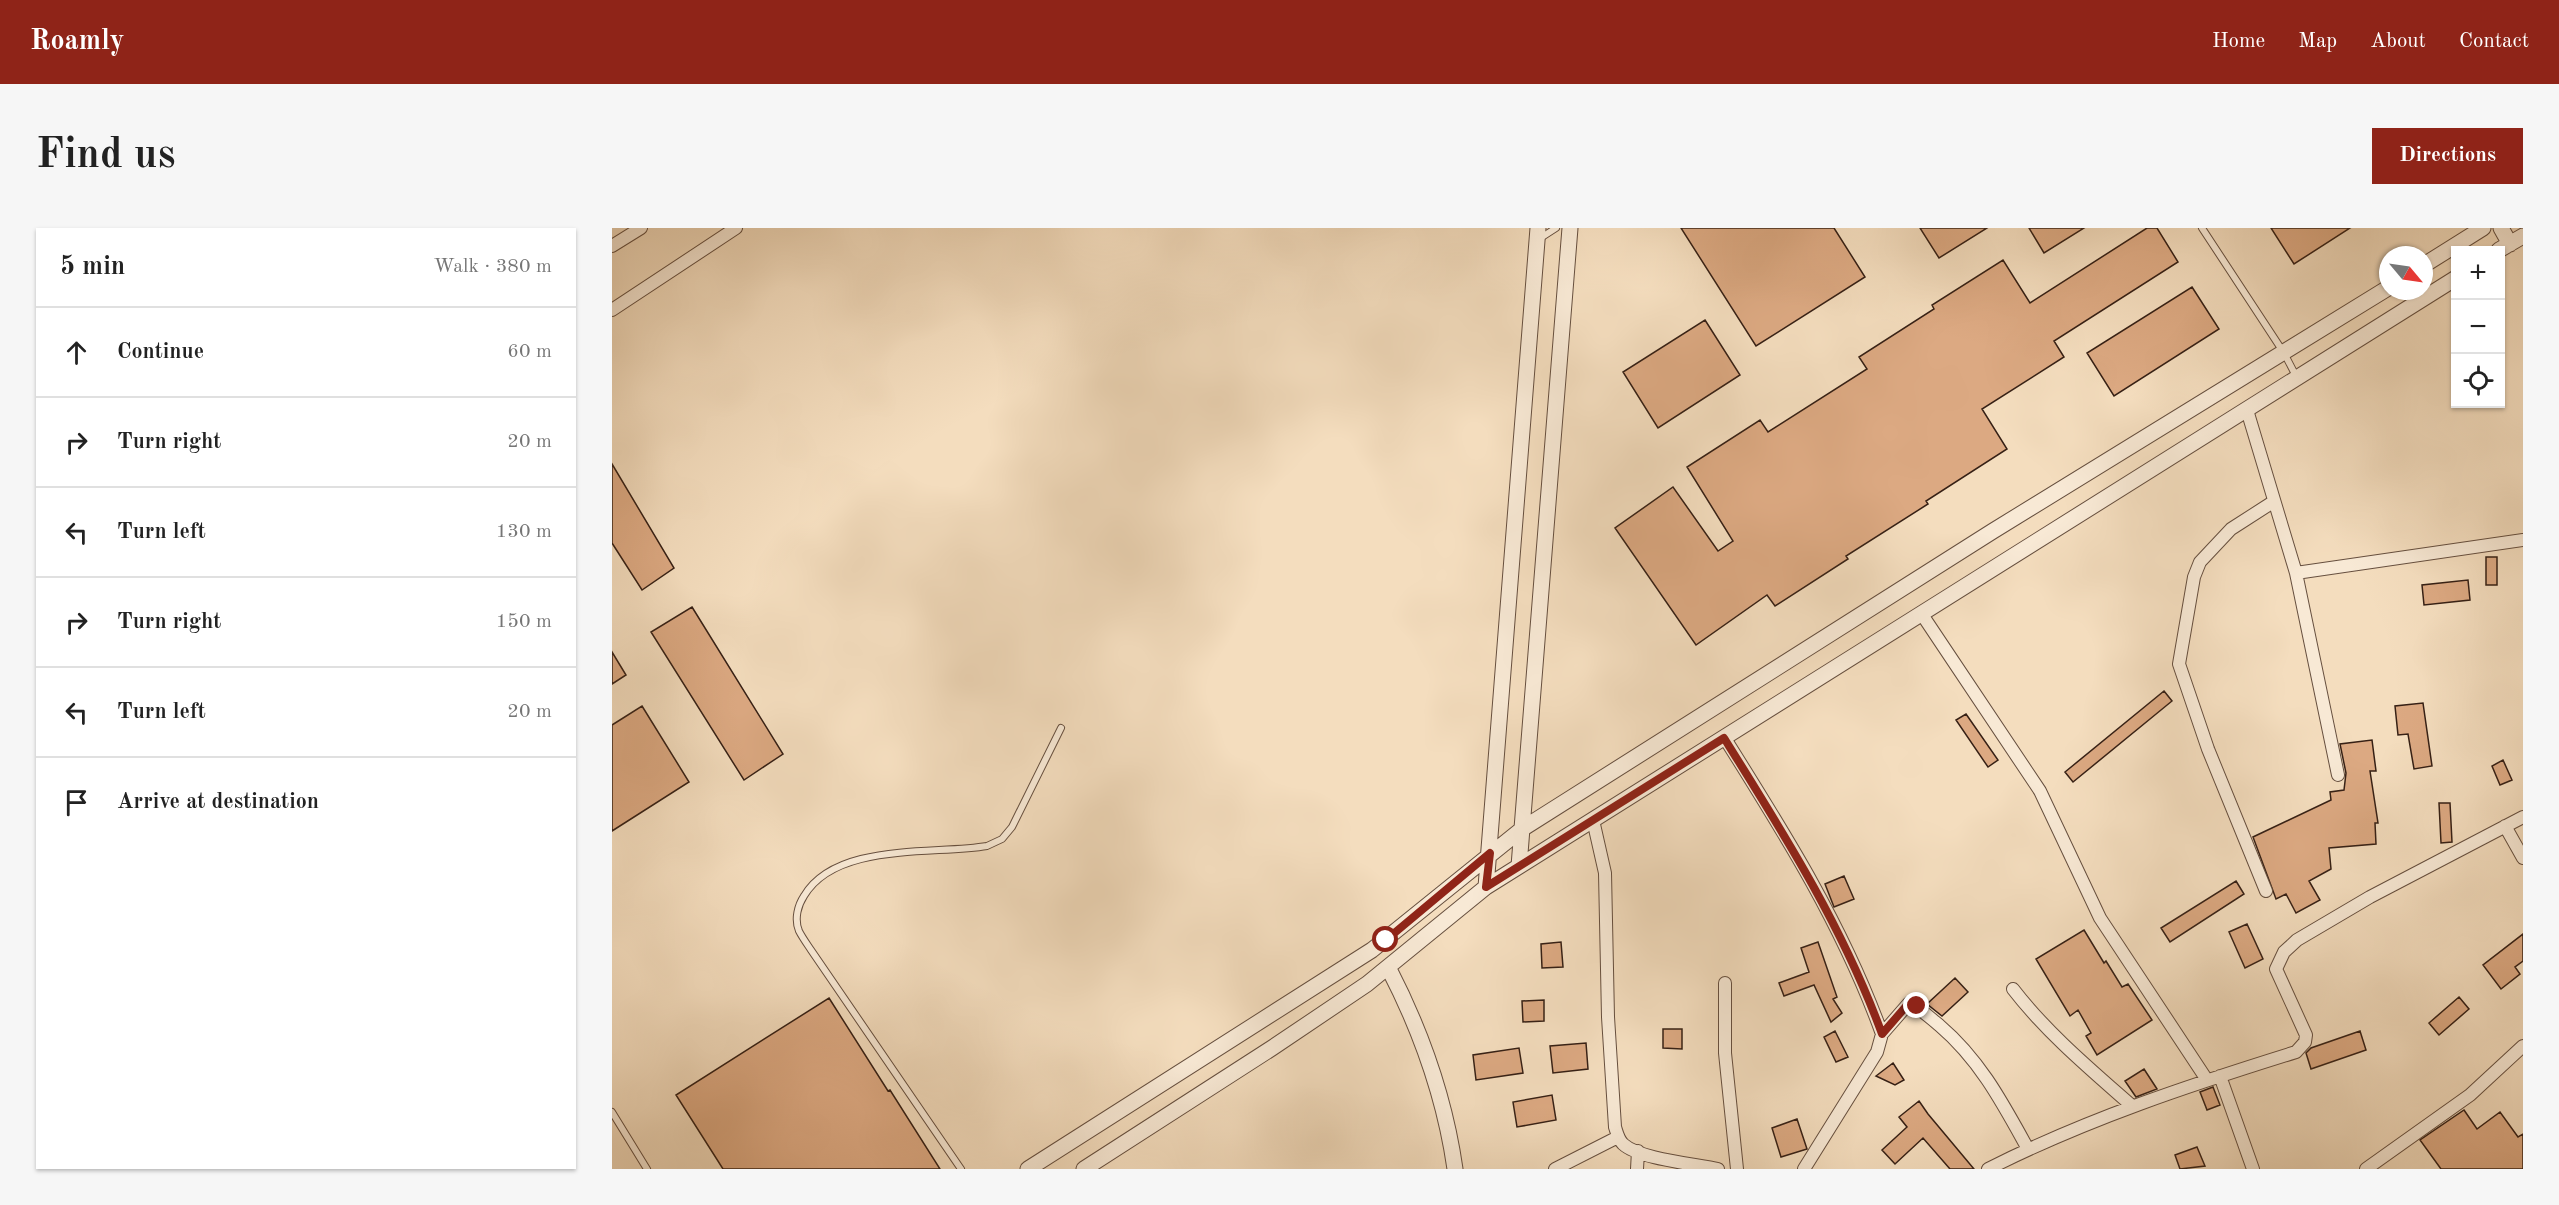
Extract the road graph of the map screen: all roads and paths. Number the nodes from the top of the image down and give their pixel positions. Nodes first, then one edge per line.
1 (641, 228) edge
2 (736, 228) edge
3 (1556, 228) edge
4 (1570, 228) edge
5 (2202, 228) edge
6 (2483, 228) edge
7 (2501, 228) edge
8 (1538, 234) edge
9 (2511, 243) edge
10 (612, 246) edge
11 (2433, 259) edge
12 (2451, 281) edge
13 (2379, 294) edge
14 (612, 310) edge
15 (2284, 353) junction
16 (2297, 380) junction
17 (2247, 410) junction
18 (2273, 502) junction
19 (2523, 540) edge
20 (2296, 573) junction
21 (1921, 613) junction
22 (1061, 728) dead end
23 (1724, 738) junction
24 (2338, 775) dead end
25 (2523, 817) edge
26 (1593, 820) junction
27 (2505, 826) junction
28 (1522, 830) junction
29 (1490, 853) junction
30 (2523, 858) edge
31 (1519, 866) junction
32 (1486, 887) junction
33 (2266, 891) dead end
34 (1389, 969) junction
35 (1725, 983) dead end
36 (2013, 988) dead end
37 (1882, 1034) junction
38 (2523, 1046) edge
39 (2213, 1078) junction
40 (2132, 1106) junction
41 (612, 1112) edge
42 (1618, 1137) junction
43 (2028, 1149) junction
44 (1638, 1151) junction
45 (1992, 1168) edge
46 (647, 1169) edge
47 (961, 1169) edge
48 (1028, 1169) edge
49 (1084, 1169) edge
50 (1455, 1169) edge
51 (1556, 1169) edge
52 (1637, 1169) edge
53 (1718, 1169) edge
54 (1737, 1169) edge
55 (1804, 1169) edge
56 (2253, 1169) edge
57 (2366, 1169) edge

1 - 10 street
2 - 14 street
3 - 8 lane
4 - 28 street
5 - 15 lane
6 - 11 street
7 - 9 street
8 - 29 street
12 - 16 street
13 - 15 street
15 - 16 lane
15 - 28 street
16 - 17 street
17 - 18 street
17 - 21 street
18 - 20 street
18 - 33 street
19 - 20 street
20 - 24 street
21 - 23 street
21 - 39 street
22 - 47 lane
23 - 26 street
23 - 37 street
25 - 27 street
26 - 31 street
26 - 42 street
27 - 30 street
27 - 39 street
28 - 29 street
28 - 31 street
29 - 32 street
29 - 48 street
31 - 32 street
32 - 34 street
34 - 49 street
34 - 50 street
35 - 54 street
36 - 40 street
37 - 43 street
37 - 55 street
38 - 57 street
39 - 40 street
39 - 56 street
40 - 43 street
41 - 46 lane
42 - 44 street
42 - 51 street
43 - 45 street
44 - 52 street
44 - 53 street

